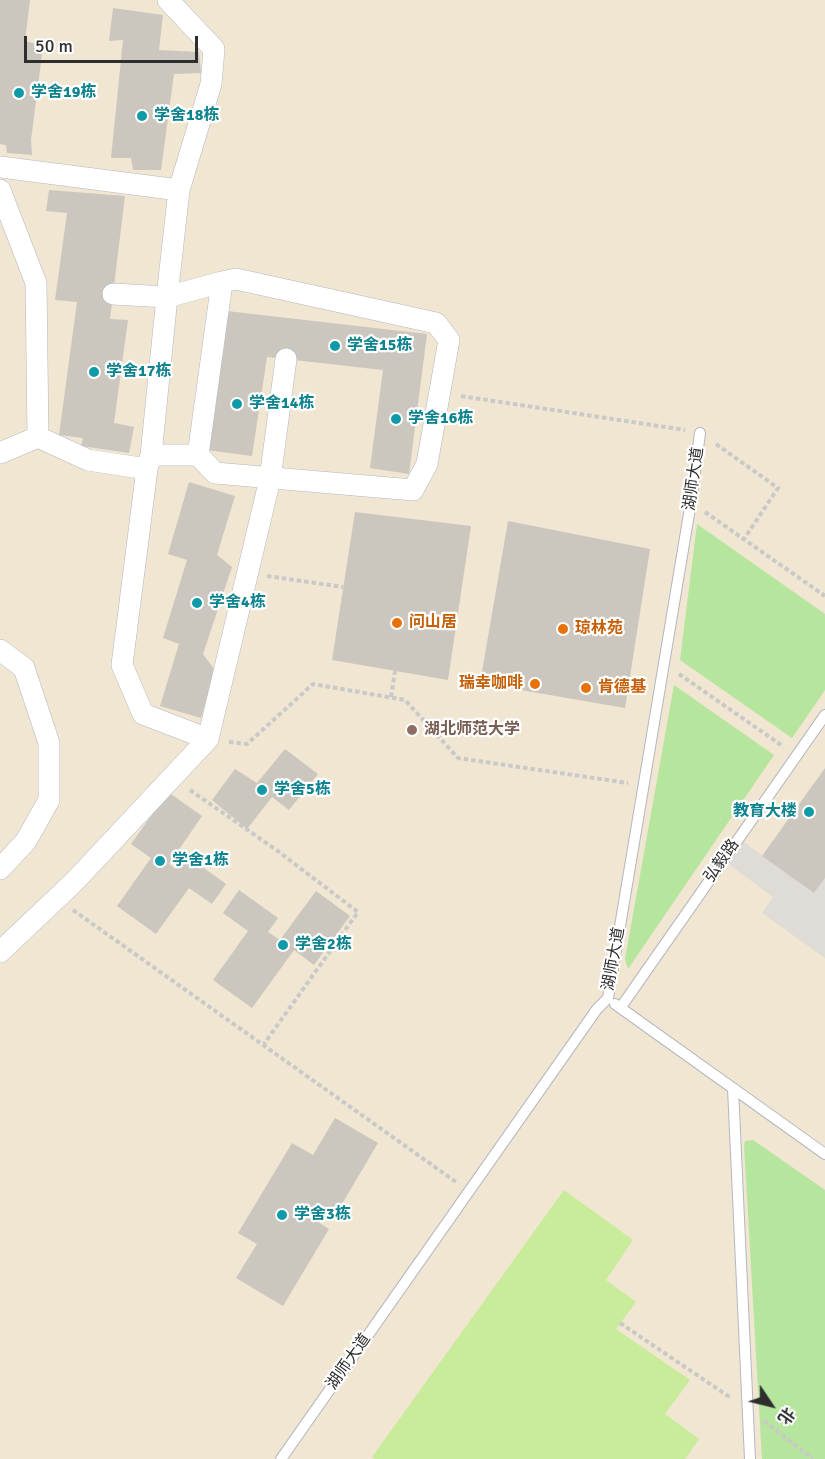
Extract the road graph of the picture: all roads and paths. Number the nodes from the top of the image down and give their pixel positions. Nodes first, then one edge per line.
1 (168, 0) edge
2 (0, 167) edge
3 (0, 190) edge
4 (179, 190) junction
5 (222, 282) junction
6 (113, 294) dead end
7 (167, 297) junction
8 (286, 359) dead end
9 (440, 392) junction
10 (700, 433) junction
11 (38, 437) junction
12 (0, 453) edge
13 (198, 455) junction
14 (149, 462) junction
15 (270, 478) junction
16 (691, 502) junction
17 (744, 539) junction
18 (290, 579) dead end
19 (343, 587) dead end
20 (825, 596) edge
21 (0, 650) edge
22 (664, 663) junction
23 (395, 671) dead end
24 (391, 697) junction
25 (825, 716) edge
26 (208, 739) junction
27 (247, 744) dead end
28 (796, 756) junction
29 (172, 778) junction
30 (644, 785) junction
31 (0, 869) edge
32 (57, 898) junction
33 (0, 952) edge
34 (608, 998) junction
35 (621, 1007) junction
36 (264, 1044) junction
37 (733, 1089) junction
38 (825, 1154) edge
39 (468, 1192) junction
40 (620, 1323) dead end
41 (748, 1410) junction
42 (280, 1459) edge
43 (750, 1459) edge
44 (813, 1459) edge

1 - 4 street
2 - 4 street
3 - 11 street
4 - 7 street
5 - 7 street
5 - 9 street
5 - 13 street
6 - 7 street
7 - 14 street
8 - 15 street
9 - 10 path
9 - 15 street
10 - 16 lane, 湖师大道
10 - 17 path
11 - 12 street
11 - 14 street
13 - 14 street
13 - 15 street
14 - 26 street
15 - 26 street
16 - 17 path
16 - 22 lane, 湖师大道
17 - 20 path
18 - 19 path
21 - 31 street
22 - 28 path
22 - 30 lane, 湖师大道
23 - 24 path
24 - 27 path
24 - 30 path
25 - 28 lane, 弘毅路
26 - 29 street
28 - 35 lane, 弘毅路
29 - 32 street
29 - 36 path
30 - 34 lane, 湖师大道
32 - 33 street
32 - 36 path
34 - 35 lane
34 - 39 lane, 湖师大道
35 - 37 lane
36 - 39 path
37 - 38 lane
37 - 41 lane
39 - 42 lane, 湖师大道
40 - 41 path
41 - 43 lane
41 - 44 path

